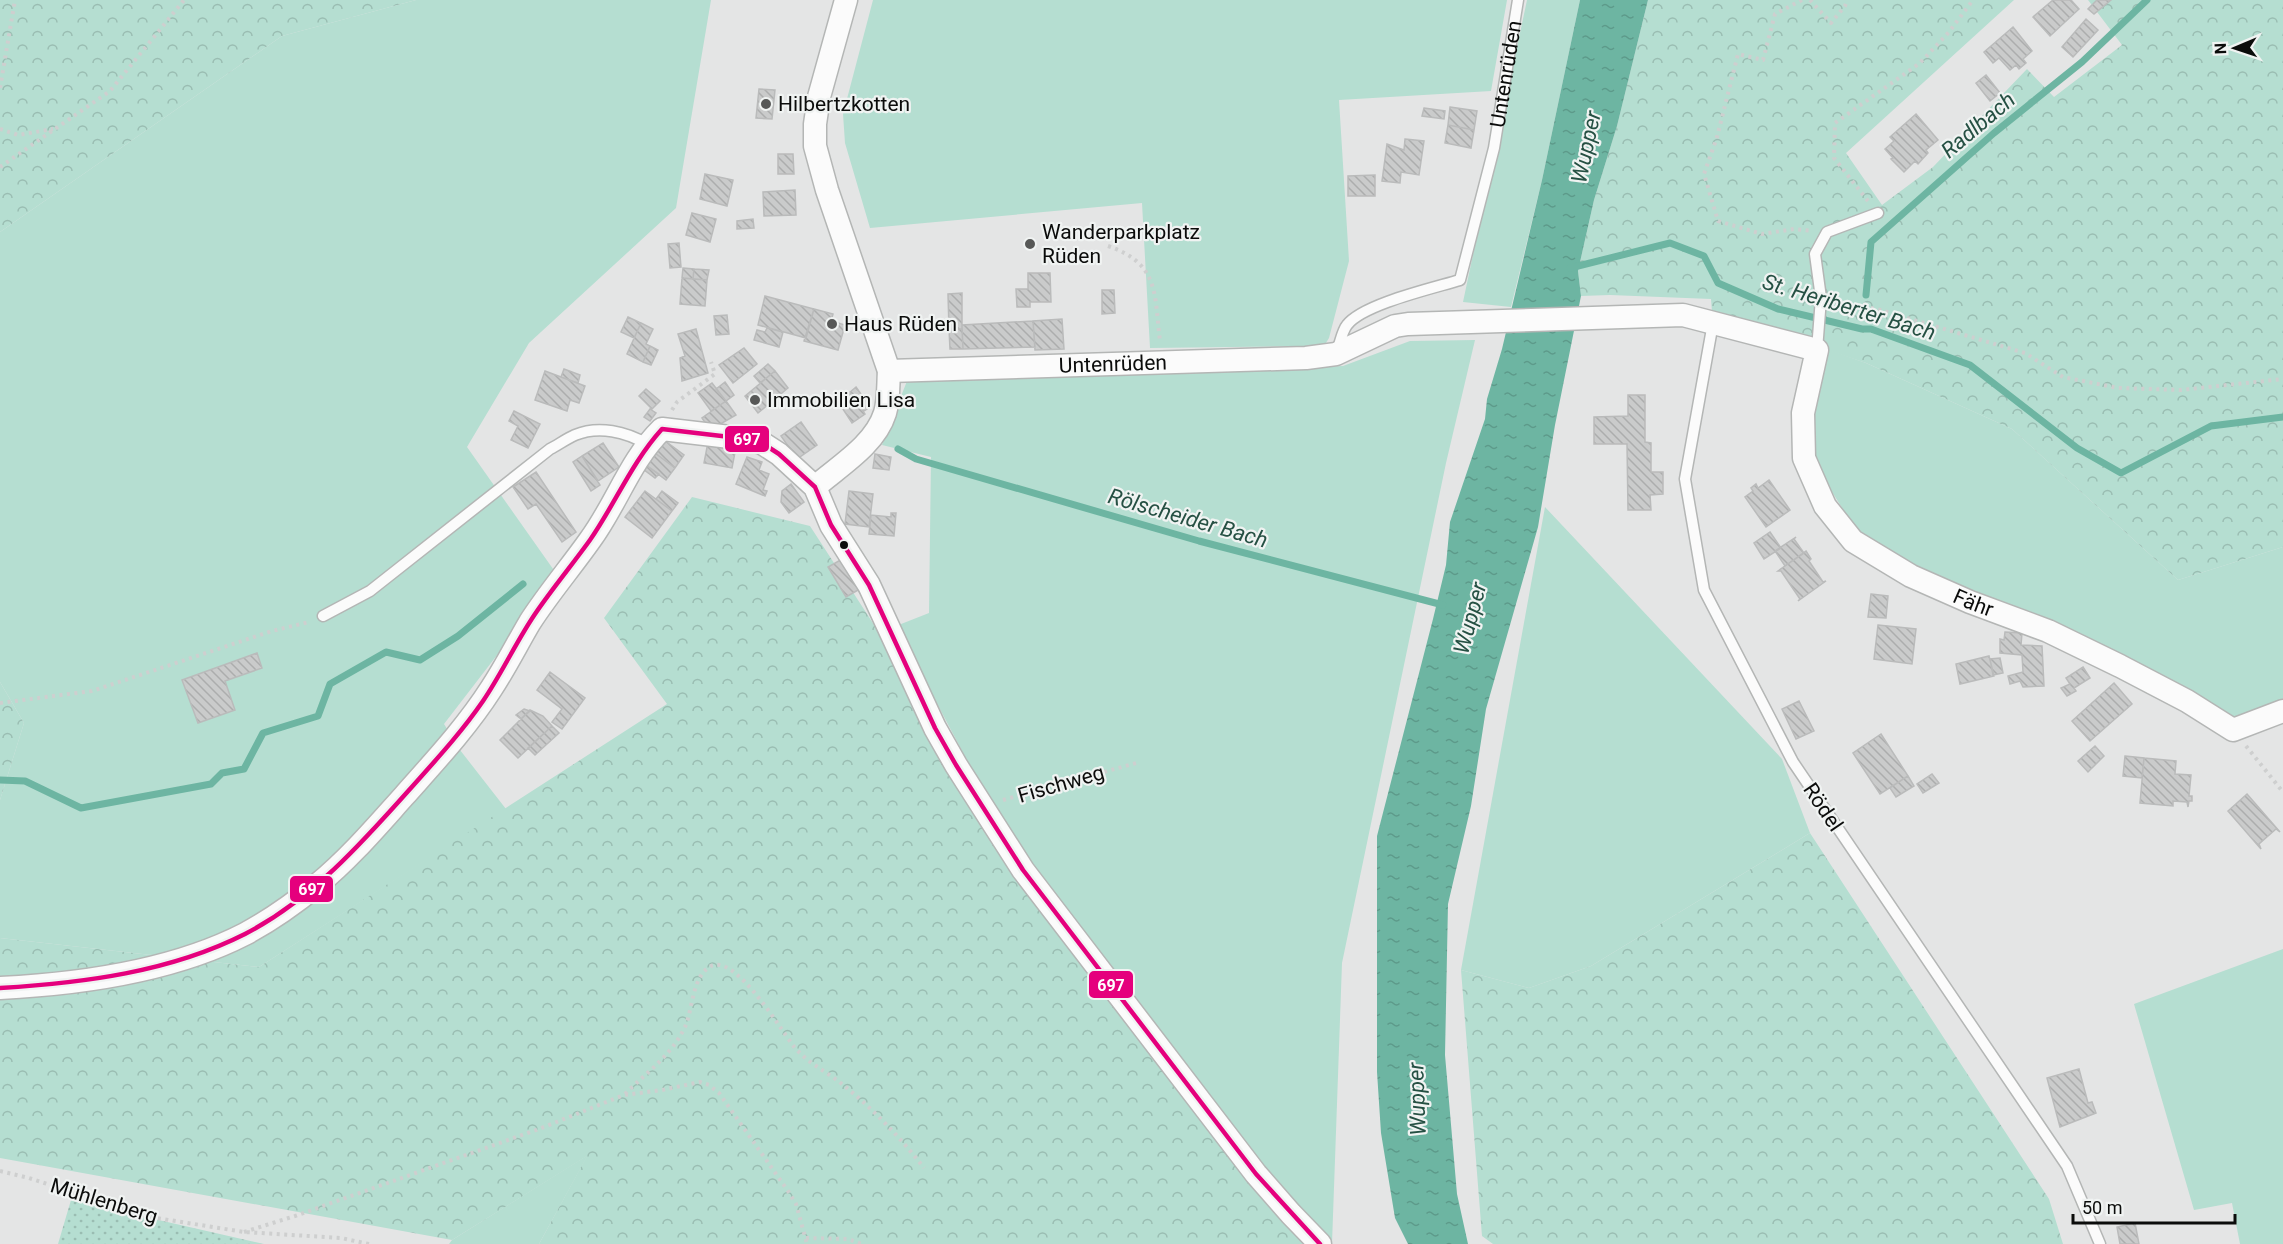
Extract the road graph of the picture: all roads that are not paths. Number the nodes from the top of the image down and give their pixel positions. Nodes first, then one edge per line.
1 (846, 0) edge
2 (1518, 0) edge
3 (1878, 213) road end
4 (1713, 323) junction
5 (1818, 340) junction
6 (1336, 354) junction
7 (889, 371) junction
8 (655, 436) junction
9 (815, 487) junction
10 (323, 616) road end
11 (2283, 711) edge
12 (0, 988) edge
13 (1320, 1244) edge
14 (2100, 1244) edge

1 - 7 street
2 - 6 lane, Untenrüden
3 - 5 lane, Fähr
4 - 5 street
4 - 6 street, Untenrüden
4 - 14 lane, Rödel
5 - 11 street, Fähr
6 - 7 street, Untenrüden
7 - 9 street
8 - 9 street
8 - 10 lane
8 - 12 street
9 - 13 street

